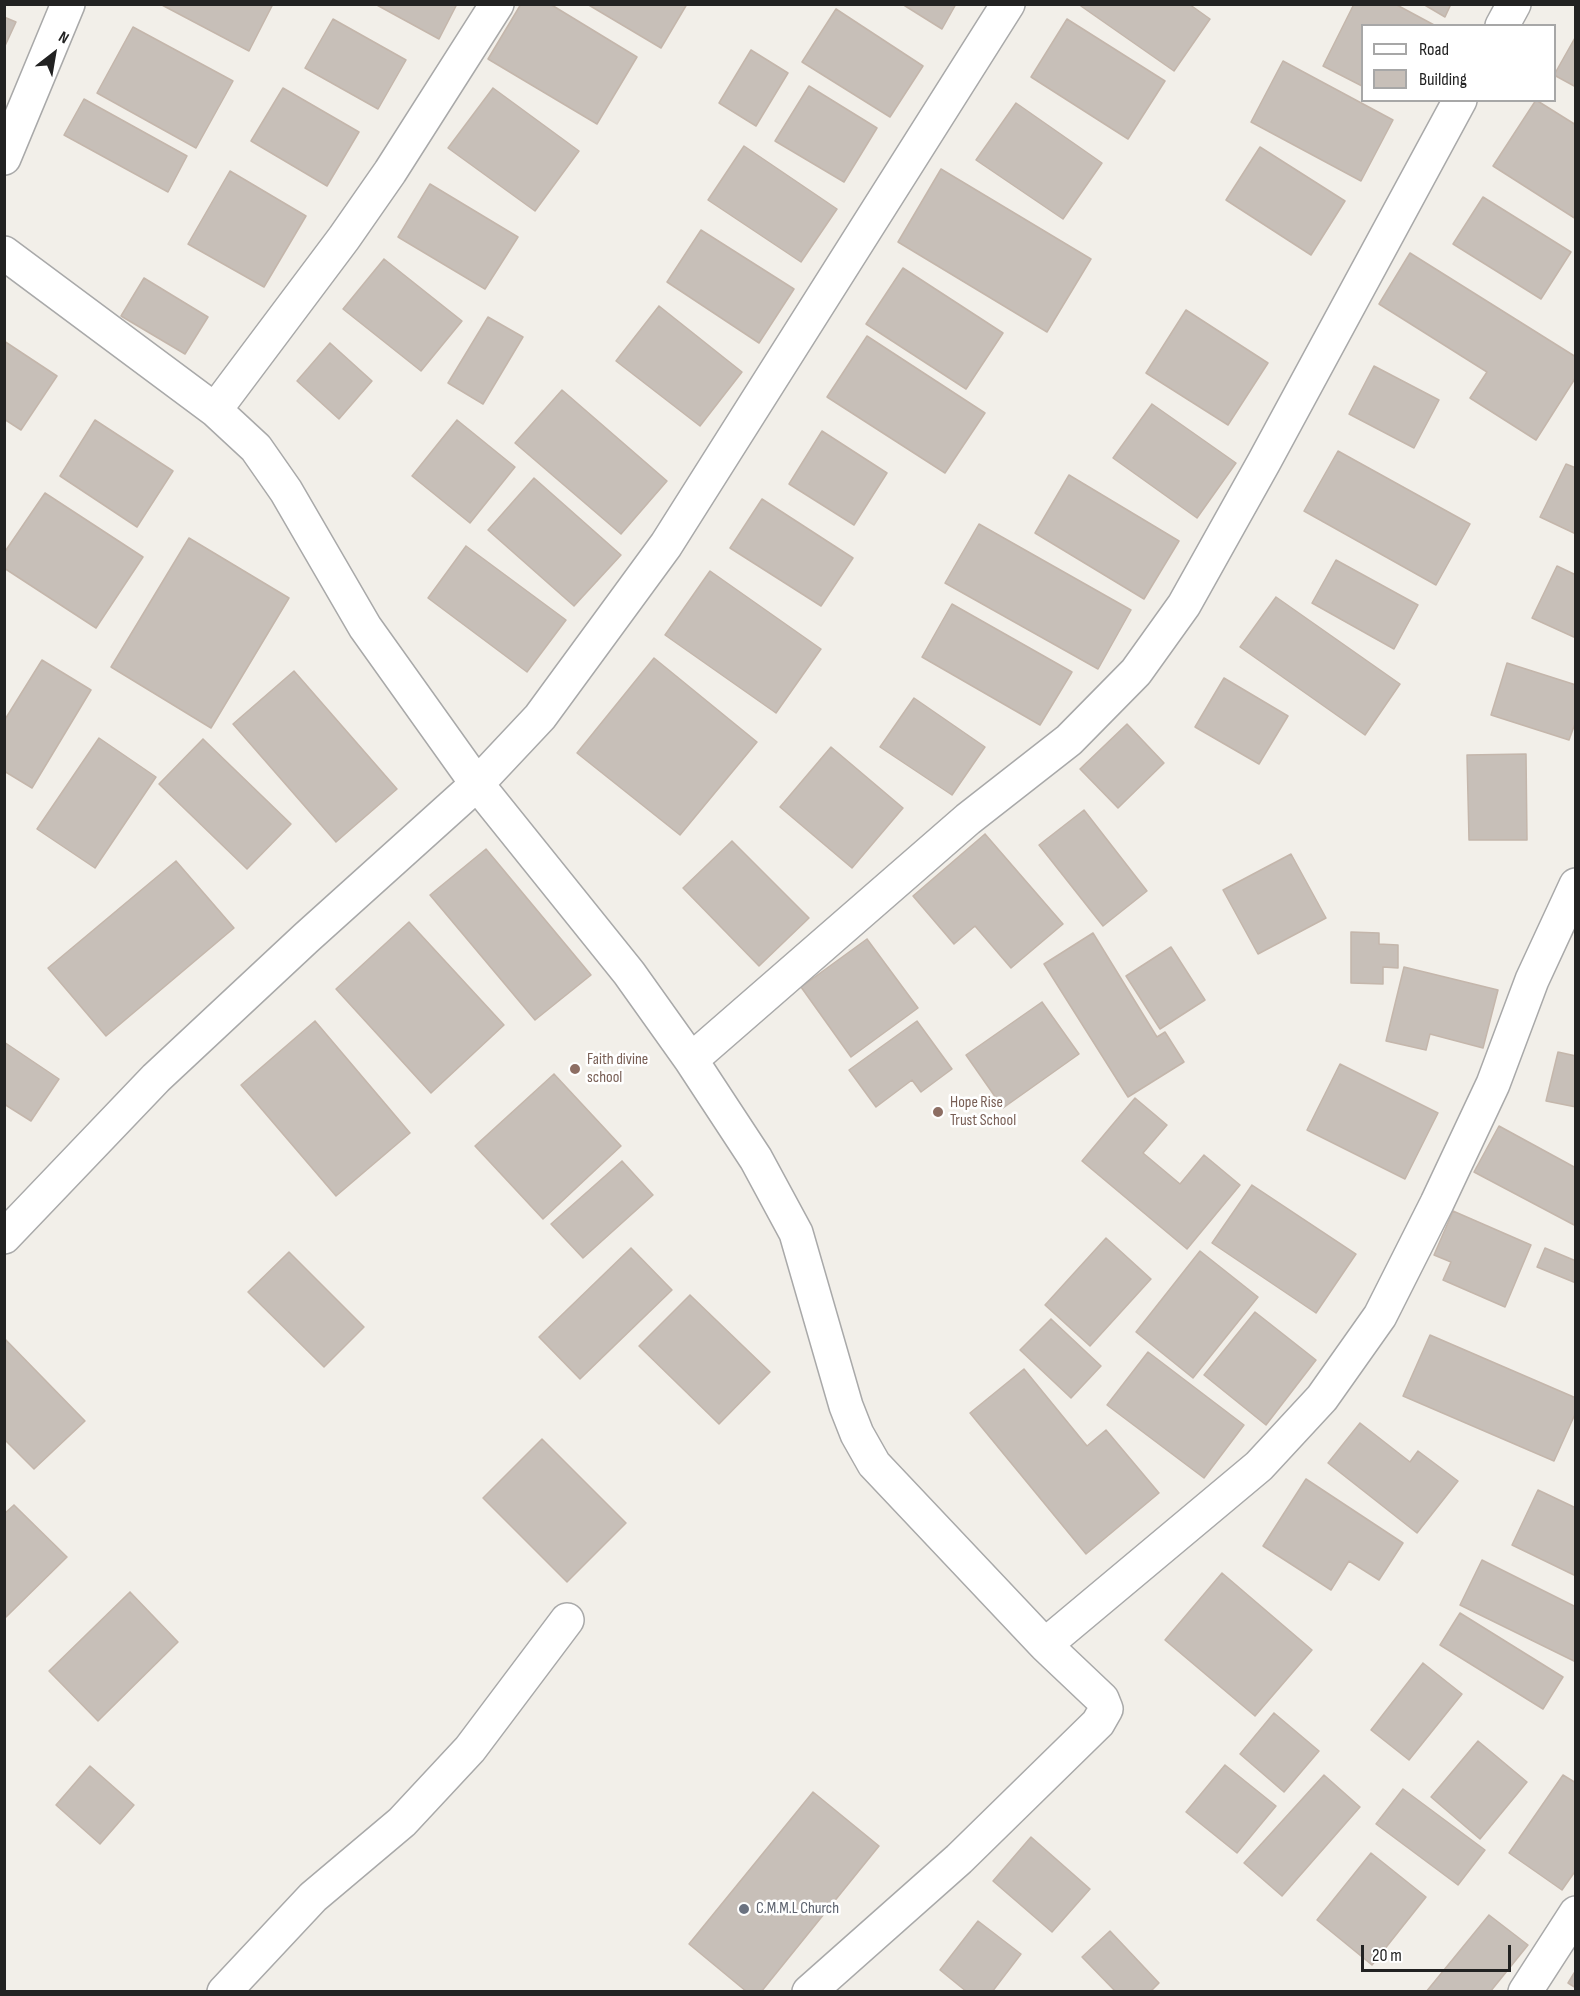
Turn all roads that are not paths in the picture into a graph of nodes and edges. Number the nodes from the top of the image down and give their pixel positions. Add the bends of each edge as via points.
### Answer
1 (68, 4) edge
2 (497, 4) edge
3 (1008, 4) edge
4 (1514, 4) edge
5 (1503, 24) edge
6 (1459, 102) edge
7 (4, 158) edge
8 (4, 253) edge
9 (215, 410) junction
10 (477, 784) junction
11 (1575, 885) edge
12 (691, 1060) junction
13 (4, 1237) edge
14 (567, 1620) dead end
15 (1045, 1645) junction
16 (1575, 1913) edge
17 (224, 1992) edge
18 (809, 1992) edge
19 (1525, 1992) edge

1 - 7 street
2 - 9 street via 390,172
3 - 10 street via 666,545 540,717
4 - 5 street
6 - 12 street via 1184,605 1136,672 1069,740 968,819
8 - 9 street
9 - 10 street via 256,448 286,491 365,627
10 - 12 street via 629,973
10 - 13 street via 156,1078
11 - 15 street via 1532,980 1493,1084 1380,1316 1322,1398 1259,1466
12 - 15 street via 756,1159 796,1233 846,1406 874,1464
14 - 17 street via 470,1749 402,1822 313,1897
15 - 18 street via 1102,1700 1106,1709 1098,1723 959,1859
16 - 19 street

